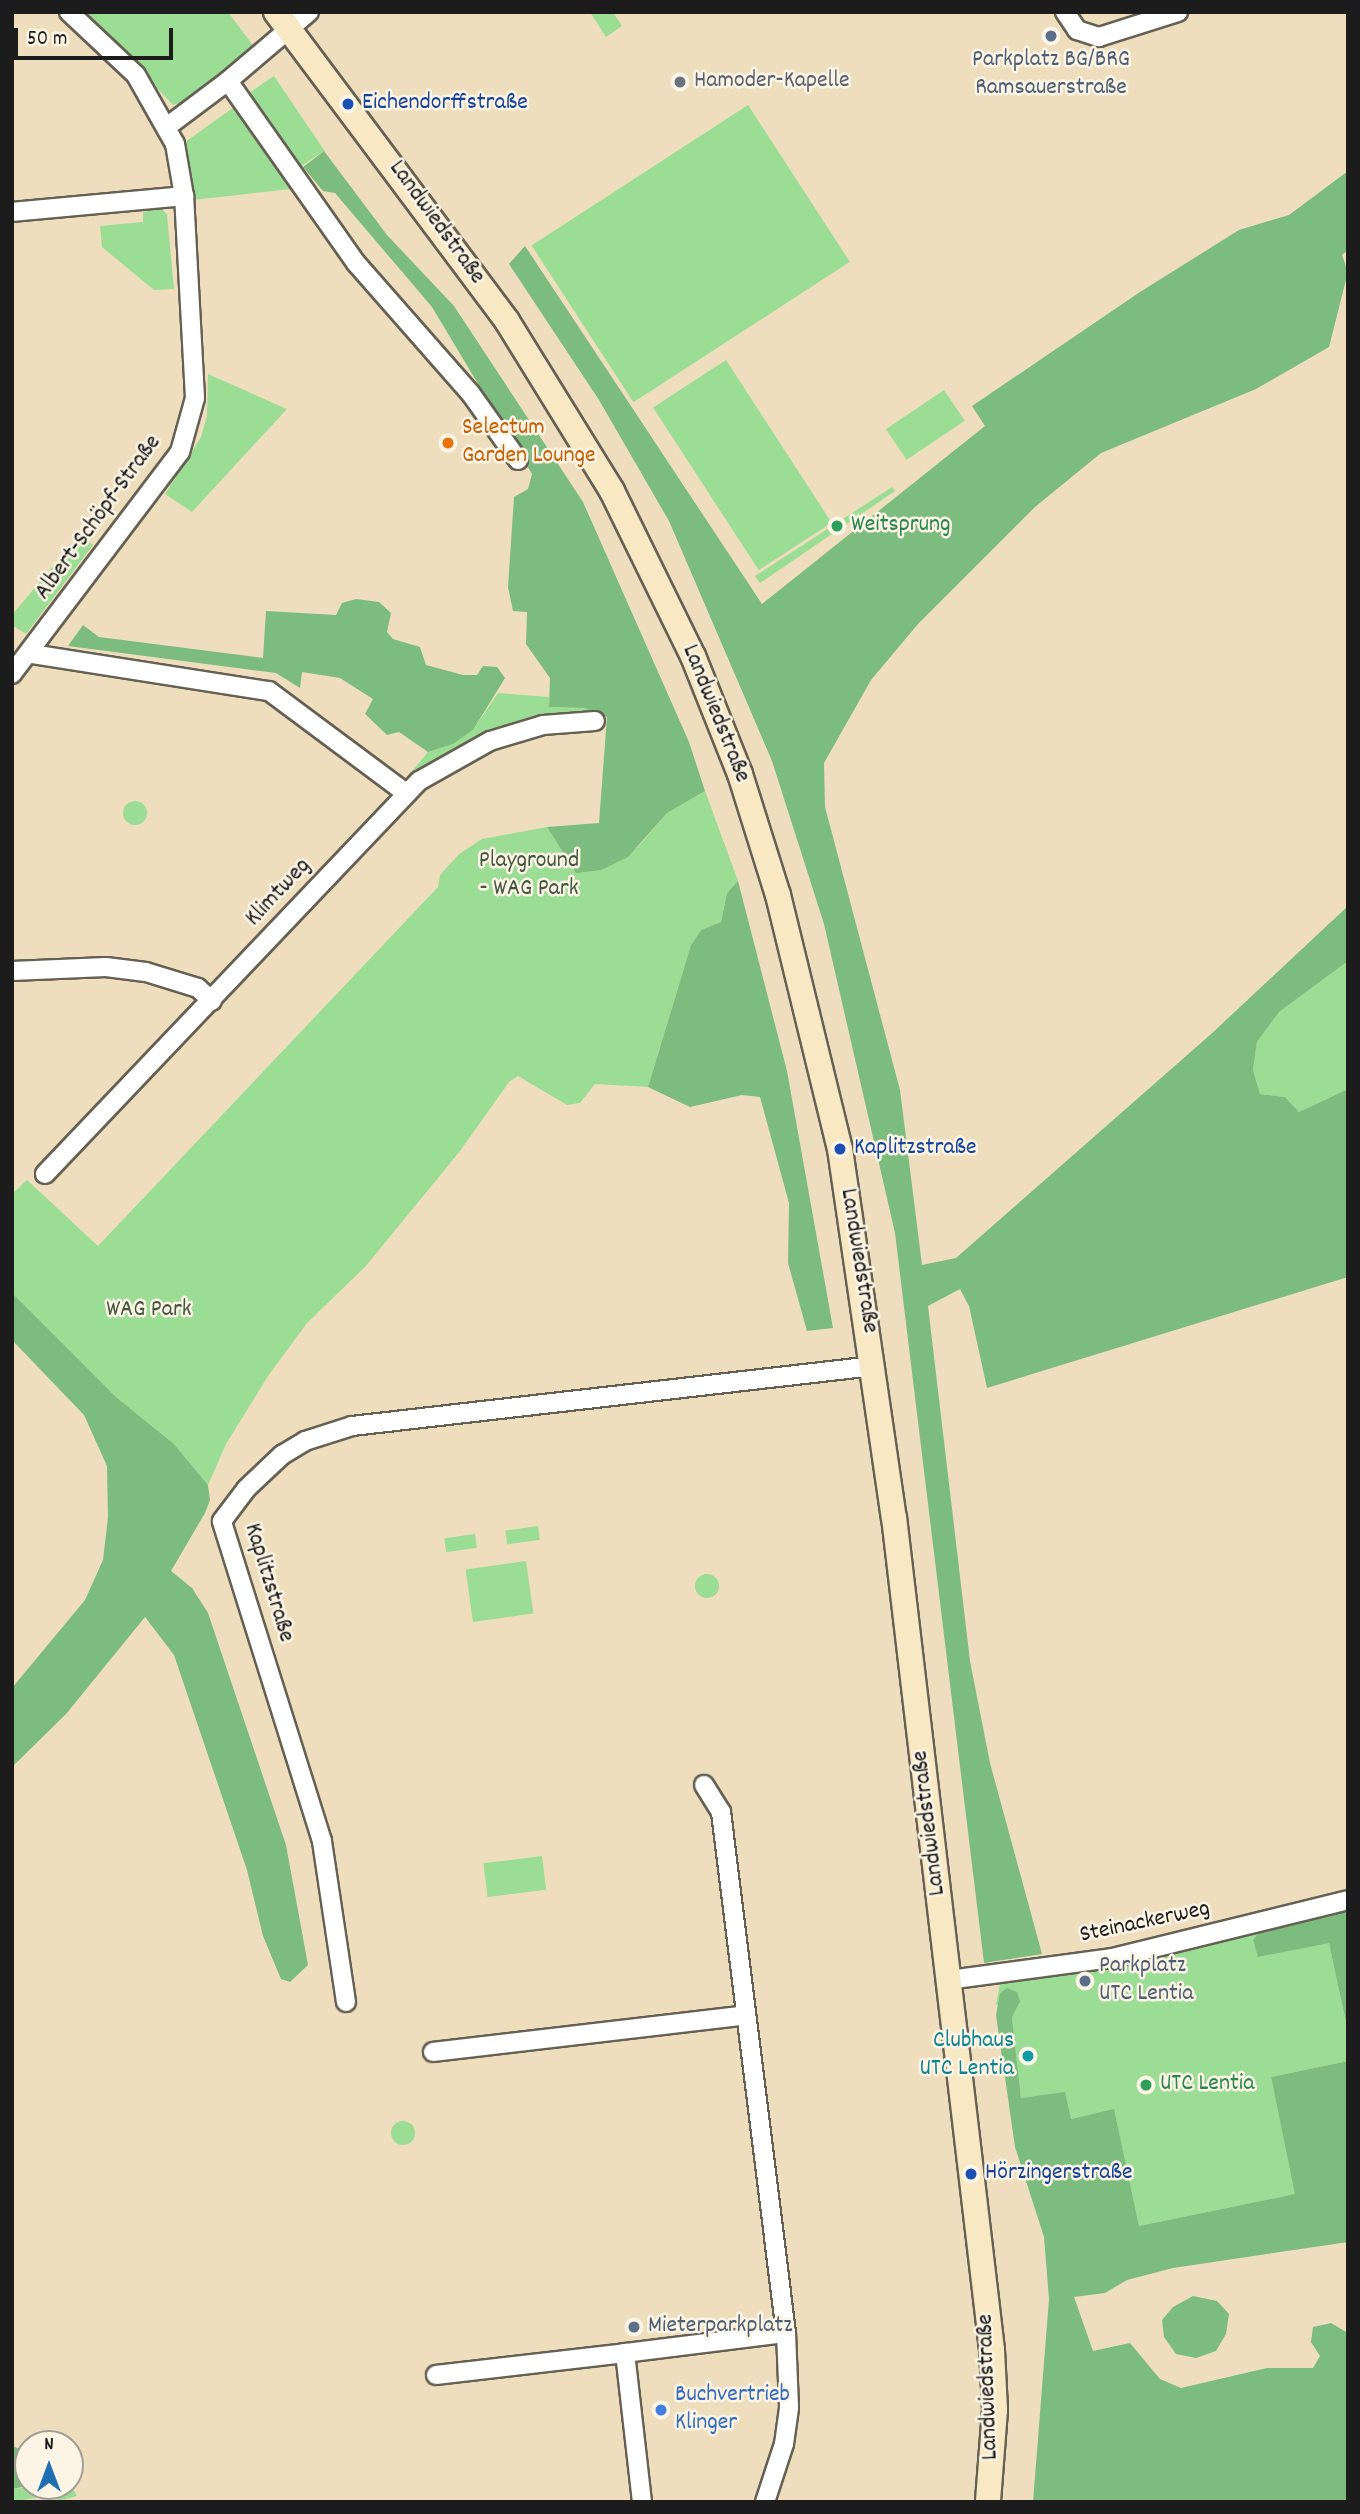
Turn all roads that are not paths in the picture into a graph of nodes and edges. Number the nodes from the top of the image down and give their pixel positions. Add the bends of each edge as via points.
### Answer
1 (69, 12) edge
2 (309, 12) edge
3 (1065, 12) edge
4 (1178, 12) edge
5 (283, 21) edge
6 (228, 81) junction
7 (168, 126) junction
8 (184, 196) junction
9 (12, 212) edge
10 (518, 460) dead end
11 (32, 654) junction
12 (12, 674) edge
13 (594, 721) dead end
14 (406, 793) junction
15 (12, 971) edge
16 (212, 1001) junction
17 (45, 1174) dead end
18 (873, 1366) junction
19 (704, 1785) dead end
20 (1348, 1900) edge
21 (949, 1980) junction
22 (346, 2002) dead end
23 (746, 2015) junction
24 (433, 2052) dead end
25 (786, 2333) junction
26 (625, 2353) junction
27 (436, 2375) dead end
28 (642, 2502) edge
29 (765, 2502) edge
30 (988, 2502) edge

1 - 7 street, Albert-Schöpf-Straße via 136,75
2 - 5 street
3 - 4 street via 1077,30 1088,36 1116,33
5 - 6 street
5 - 18 main road, Landwiedstraße via 425,206 533,361 637,536 693,656 744,786 798,970 840,1149
6 - 7 street
6 - 10 street via 356,263 471,394
7 - 8 street, Albert-Schöpf-Straße
8 - 9 street
8 - 11 street, Albert-Schöpf-Straße via 196,382 186,437 180,452
11 - 12 street, Albert-Schöpf-Straße
11 - 14 street via 269,691
13 - 14 street, Klimtweg via 544,725 490,741 441,766
14 - 16 street, Klimtweg
15 - 16 street via 106,967 146,972 189,984
16 - 17 street, Klimtweg
18 - 21 main road, Landwiedstraße
18 - 22 street, Kaplitzstraße via 352,1426 305,1441 282,1455 246,1489 222,1521 323,1841
19 - 23 street via 720,1812
20 - 21 street, Steinackerweg via 1112,1958
21 - 30 main road, Landwiedstraße via 992,2350 995,2410
23 - 24 street
23 - 25 street
25 - 26 street
25 - 29 street via 789,2407 784,2444
26 - 27 street
26 - 28 street

